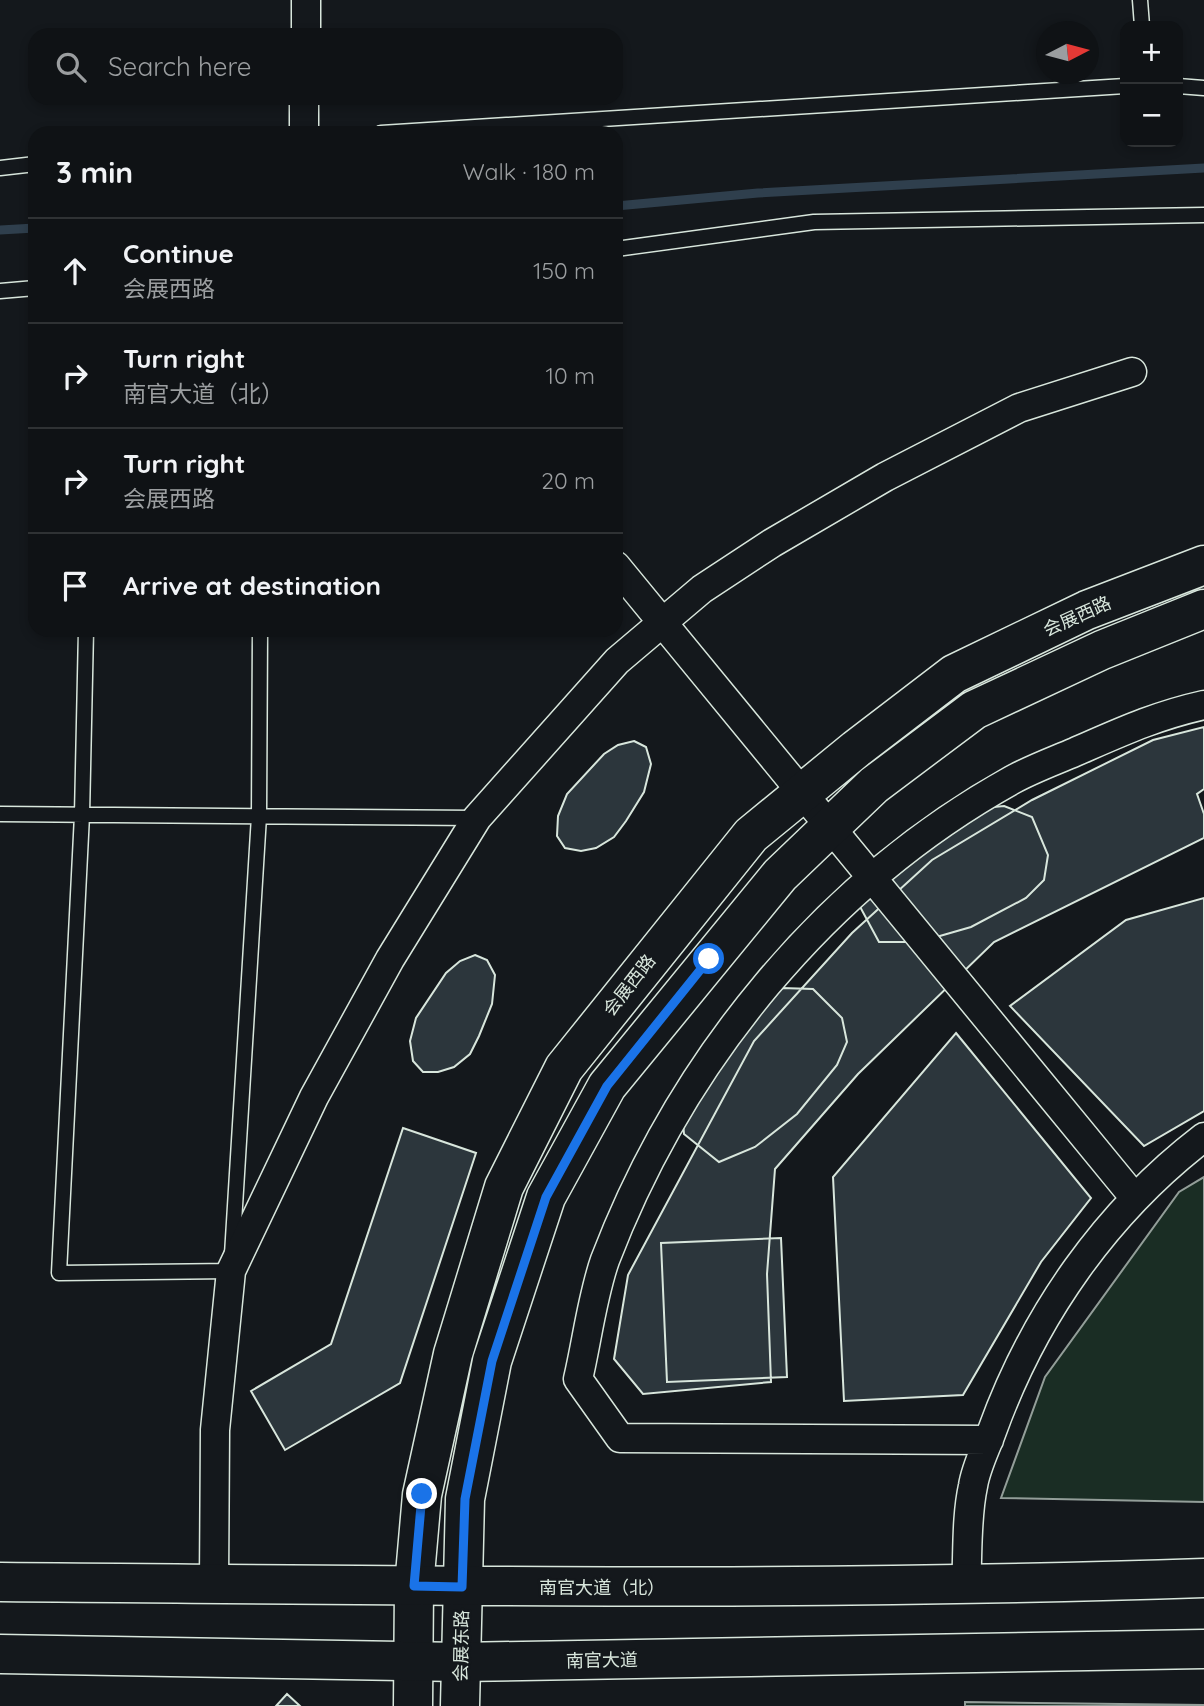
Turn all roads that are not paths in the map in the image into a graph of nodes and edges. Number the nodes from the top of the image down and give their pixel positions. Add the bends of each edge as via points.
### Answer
1 (306, 0) edge
2 (1140, 0) edge
3 (1142, 21) edge
4 (306, 28) edge
5 (1120, 86) edge
6 (1183, 86) edge
7 (1204, 88) edge
8 (304, 105) edge
9 (304, 126) edge
10 (492, 126) edge
11 (28, 165) edge
12 (0, 168) edge
13 (1204, 215) edge
14 (623, 248) edge
15 (28, 289) edge
16 (0, 291) edge
17 (1132, 372) dead end
18 (1204, 565) edge
19 (623, 575) edge
20 (1204, 609) edge
21 (662, 623) junction
22 (86, 637) edge
23 (260, 637) edge
24 (1204, 705) edge
25 (802, 793) junction
26 (0, 814) edge
27 (82, 815) junction
28 (259, 816) junction
29 (477, 818) junction
30 (830, 827) junction
31 (873, 879) junction
32 (1204, 1138) edge
33 (1134, 1197) junction
34 (231, 1271) junction
35 (989, 1440) junction
36 (1204, 1578) edge
37 (0, 1582) edge
38 (214, 1583) junction
39 (414, 1586) junction
40 (462, 1587) junction
41 (966, 1587) junction
42 (1204, 1648) edge
43 (0, 1654) edge
44 (412, 1662) junction
45 (460, 1662) junction
46 (413, 1706) edge
47 (460, 1706) edge

1 - 4 street
2 - 3 lane
5 - 10 lane
6 - 7 lane
8 - 9 street
11 - 12 lane
13 - 14 lane via 814,222
15 - 16 lane
17 - 21 street via 1019,408 885,477 772,543 702,589
18 - 25 main road, 会展西路 via 1087,610 954,674
19 - 21 street
20 - 30 main road via 974,710 874,785
21 - 25 street
21 - 29 street via 617,661
22 - 27 lane
23 - 28 lane
24 - 31 street via 1156,716 1013,780 917,841
25 - 30 street
25 - 39 main road, 会展西路 via 751,835 564,1068 504,1187 453,1354 422,1494
26 - 27 lane
27 - 28 lane
27 - 34 lane via 59,1273
28 - 29 lane
28 - 34 lane
29 - 34 street via 390,959 314,1097
30 - 31 street
30 - 40 main road via 780,876 607,1086 546,1197 492,1361 465,1499
31 - 33 street
31 - 35 street via 810,933 733,1026 663,1133 605,1262 578,1379 620,1438
32 - 33 street
33 - 35 street via 1086,1254 1035,1334
34 - 38 street via 215,1430
35 - 41 street via 973,1485
36 - 41 main road, 南官大道（北）
37 - 38 main road, 南官大道（北）
38 - 39 main road, 南官大道（北）
39 - 40 main road, 南官大道（北）
39 - 44 main road, 会展西路
40 - 41 main road, 南官大道（北）
40 - 45 main road, 会展东路
42 - 45 main road, 南官大道
43 - 44 main road, 南官大道
44 - 45 main road, 南官大道
44 - 46 main road
45 - 47 main road, 会展东路

